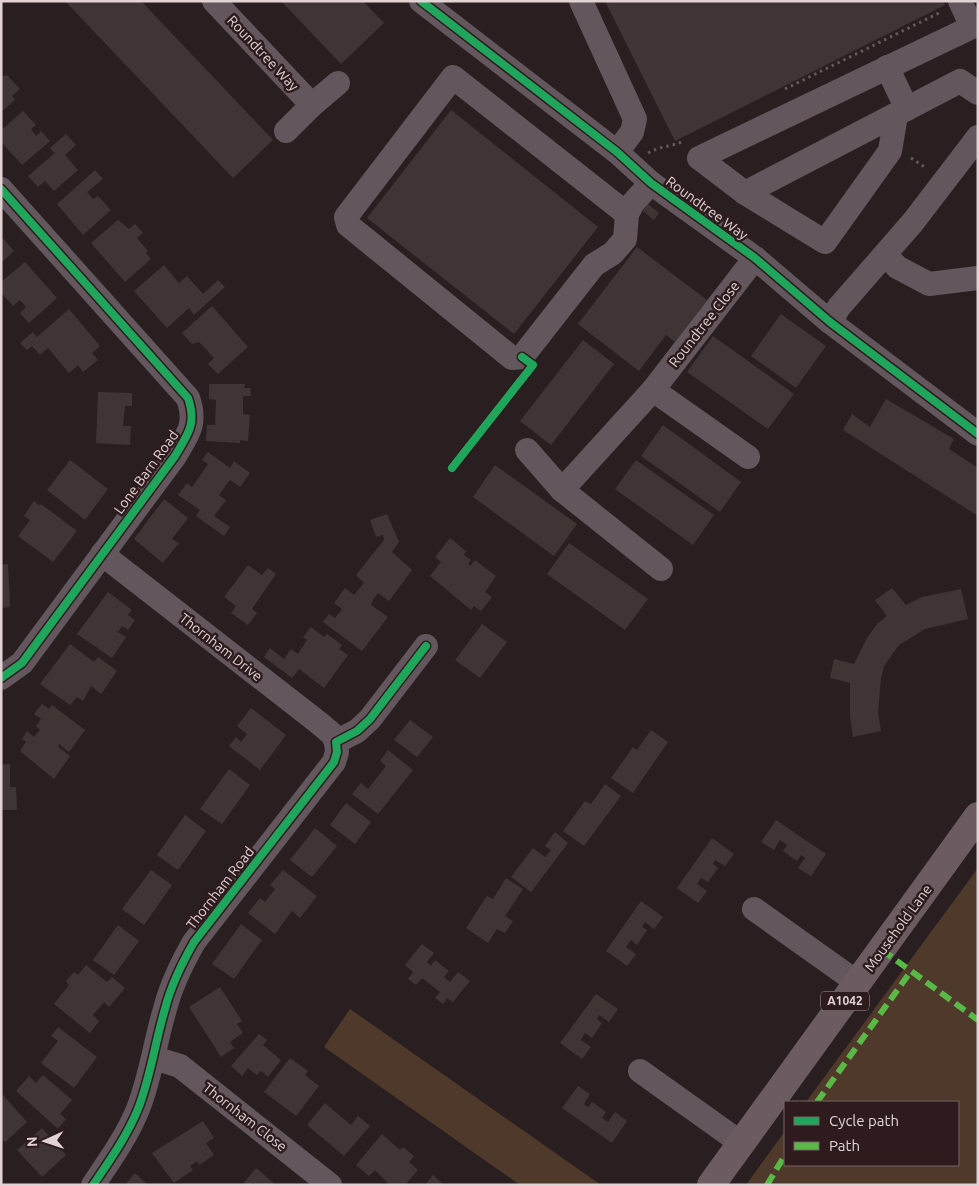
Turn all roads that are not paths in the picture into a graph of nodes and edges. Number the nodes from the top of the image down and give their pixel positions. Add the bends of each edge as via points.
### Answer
1 (214, 1) edge
2 (421, 1) edge
3 (581, 1) edge
4 (951, 6) edge
5 (975, 28) edge
6 (887, 67) junction
7 (972, 82) edge
8 (338, 83) dead end
9 (312, 105) junction
10 (902, 112) junction
11 (286, 131) dead end
12 (978, 137) edge
13 (617, 152) junction
14 (643, 175) junction
15 (1, 189) edge
16 (744, 193) junction
17 (627, 214) junction
18 (886, 255) junction
19 (755, 258) junction
20 (978, 278) edge
21 (830, 322) junction
22 (653, 390) junction
23 (978, 434) edge
24 (527, 450) dead end
25 (748, 457) dead end
26 (562, 490) junction
27 (102, 554) junction
28 (661, 569) dead end
29 (426, 646) dead end
30 (1, 678) edge
31 (336, 742) junction
32 (978, 816) edge
33 (754, 909) dead end
34 (858, 983) junction
35 (154, 1058) junction
36 (640, 1071) dead end
37 (742, 1143) junction
38 (94, 1185) edge
39 (330, 1185) edge
40 (711, 1185) edge

1 - 9 street, Roundtree Way
2 - 13 street, Roundtree Way
3 - 13 street via 635,119 632,132
4 - 5 street
5 - 6 street
6 - 10 street
6 - 16 street via 699,158
7 - 10 street
8 - 9 street
9 - 11 street
10 - 16 street
10 - 16 street via 890,151 825,242
12 - 18 street
13 - 14 street, Roundtree Way
14 - 17 street
14 - 19 street, Roundtree Way
15 - 27 street, Lone Barn Road via 188,398 193,413 190,431 175,456
17 - 17 street via 625,239 613,253 594,265 522,357 512,358 348,225 346,217 453,76
18 - 20 street via 897,267 929,284
18 - 21 street via 839,307
19 - 21 street, Roundtree Way
19 - 22 street, Roundtree Close
21 - 23 street, Roundtree Way
22 - 25 street
22 - 26 street, Roundtree Close
24 - 26 street
26 - 28 street
27 - 30 street, Lone Barn Road via 22,663
27 - 31 street, Thornham Drive via 319,723
29 - 31 street via 370,719
31 - 35 street, Thornham Road via 334,762 194,942 165,1008
32 - 34 highway, Mousehold Lane / A1042
33 - 34 street
34 - 37 highway, Mousehold Lane / A1042
35 - 38 street, Thornham Road via 138,1109 120,1146
35 - 39 street, Thornham Close via 180,1066
36 - 37 street
37 - 40 highway, Mousehold Lane / A1042

